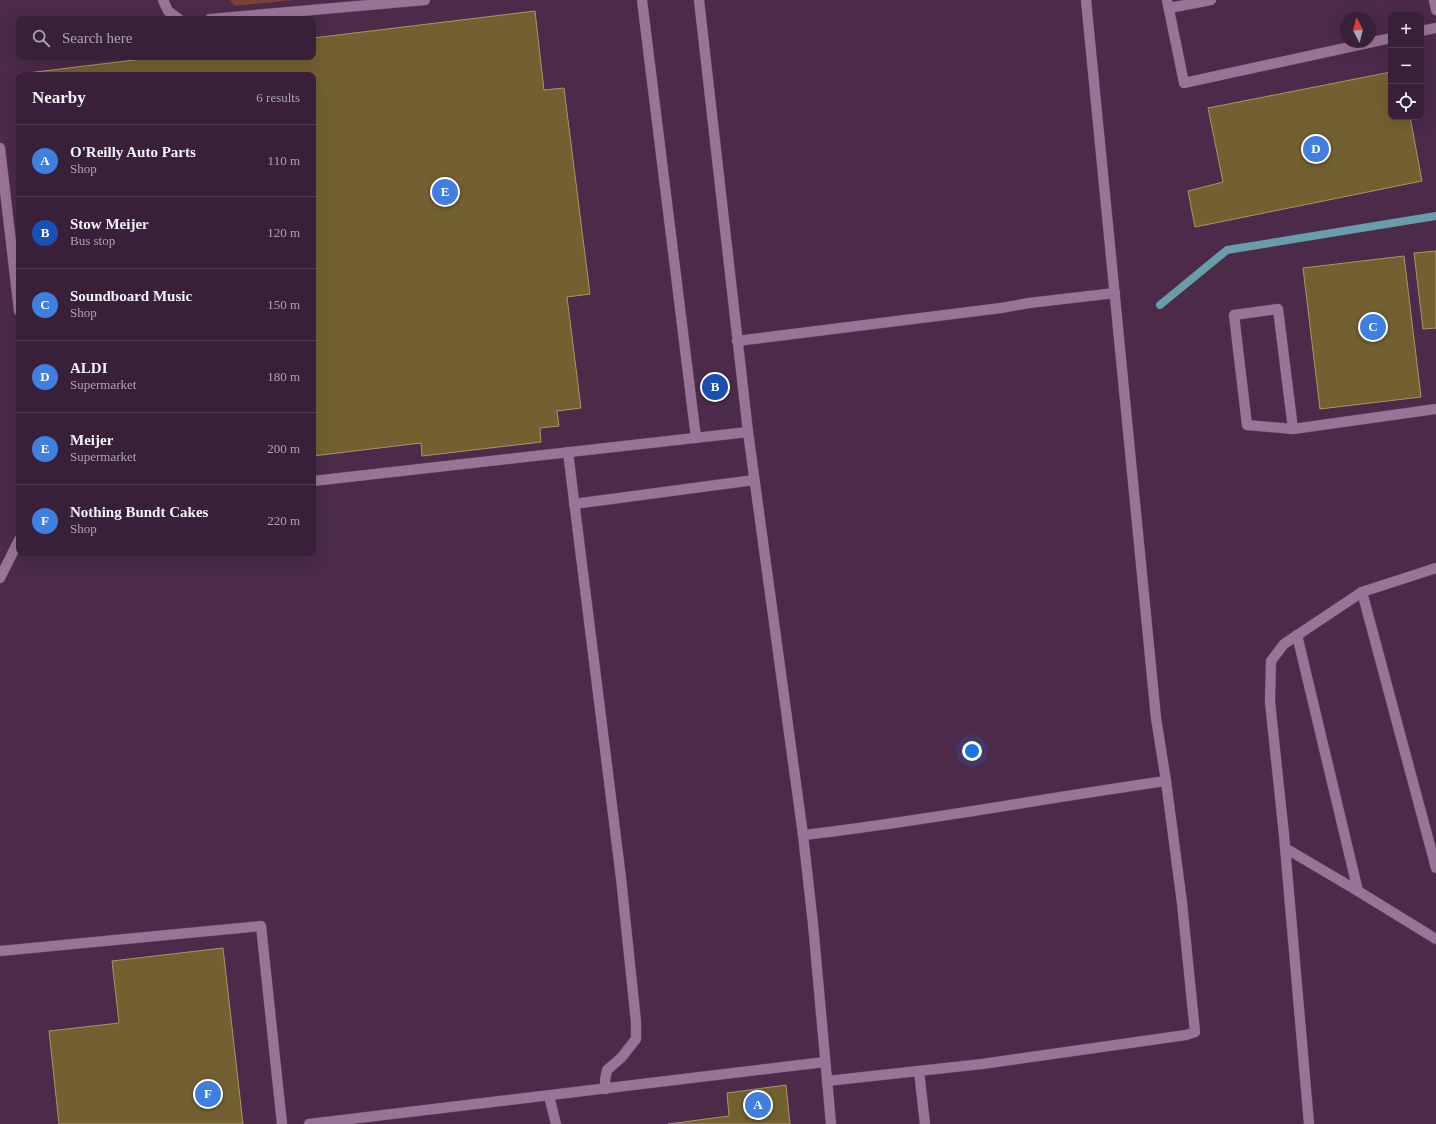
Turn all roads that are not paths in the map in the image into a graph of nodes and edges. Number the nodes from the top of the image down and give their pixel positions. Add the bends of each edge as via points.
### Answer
1 (162, 0) edge
2 (425, 0) edge
3 (642, 0) edge
4 (699, 0) edge
5 (1086, 0) edge
6 (1211, 0) edge
7 (1434, 0) edge
8 (1168, 4) edge
9 (1436, 10) edge
10 (175, 16) edge
11 (244, 16) edge
12 (1436, 28) edge
13 (1424, 30) edge
14 (1388, 39) edge
15 (0, 148) edge
16 (16, 285) edge
17 (1115, 293) junction
18 (737, 340) junction
19 (1436, 409) edge
20 (1293, 429) junction
21 (748, 432) junction
22 (696, 438) junction
23 (568, 452) junction
24 (754, 480) junction
25 (316, 481) edge
26 (574, 504) junction
27 (16, 546) edge
28 (1436, 568) edge
29 (0, 578) edge
30 (1362, 592) junction
31 (1297, 635) junction
32 (1166, 781) junction
33 (803, 835) junction
34 (1285, 848) junction
35 (1436, 868) edge
36 (1358, 891) junction
37 (1436, 939) edge
38 (0, 951) edge
39 (825, 1062) junction
40 (920, 1071) junction
41 (827, 1081) junction
42 (606, 1089) junction
43 (549, 1096) junction
44 (346, 1122) edge
45 (282, 1124) edge
46 (309, 1124) edge
47 (556, 1124) edge
48 (831, 1124) edge
49 (925, 1124) edge
50 (1309, 1124) edge

1 - 10 lane via 168,11
2 - 11 lane
3 - 22 lane
4 - 18 lane
5 - 17 lane
6 - 8 lane
7 - 9 lane
8 - 14 lane via 1184,83
12 - 13 lane
15 - 16 lane
17 - 18 lane
17 - 32 lane via 1156,718
18 - 21 lane
19 - 20 lane
20 - 20 lane via 1278,309 1234,315 1247,425
21 - 22 lane
21 - 24 lane
22 - 23 lane
23 - 25 lane
23 - 26 lane
24 - 26 lane
24 - 33 lane
26 - 42 lane via 621,878 636,1022 636,1039 621,1058 607,1070
27 - 29 lane
28 - 30 lane
30 - 31 lane
30 - 35 lane
31 - 34 lane via 1284,644 1271,661 1270,702
31 - 36 lane
32 - 33 lane via 874,827
32 - 40 lane via 1195,1032
33 - 39 lane
34 - 36 lane
34 - 50 lane
36 - 37 lane
38 - 45 lane via 261,926
39 - 41 lane
39 - 42 lane
40 - 41 lane
40 - 49 lane
41 - 48 lane
42 - 43 lane
43 - 44 lane
43 - 47 lane
44 - 46 lane

